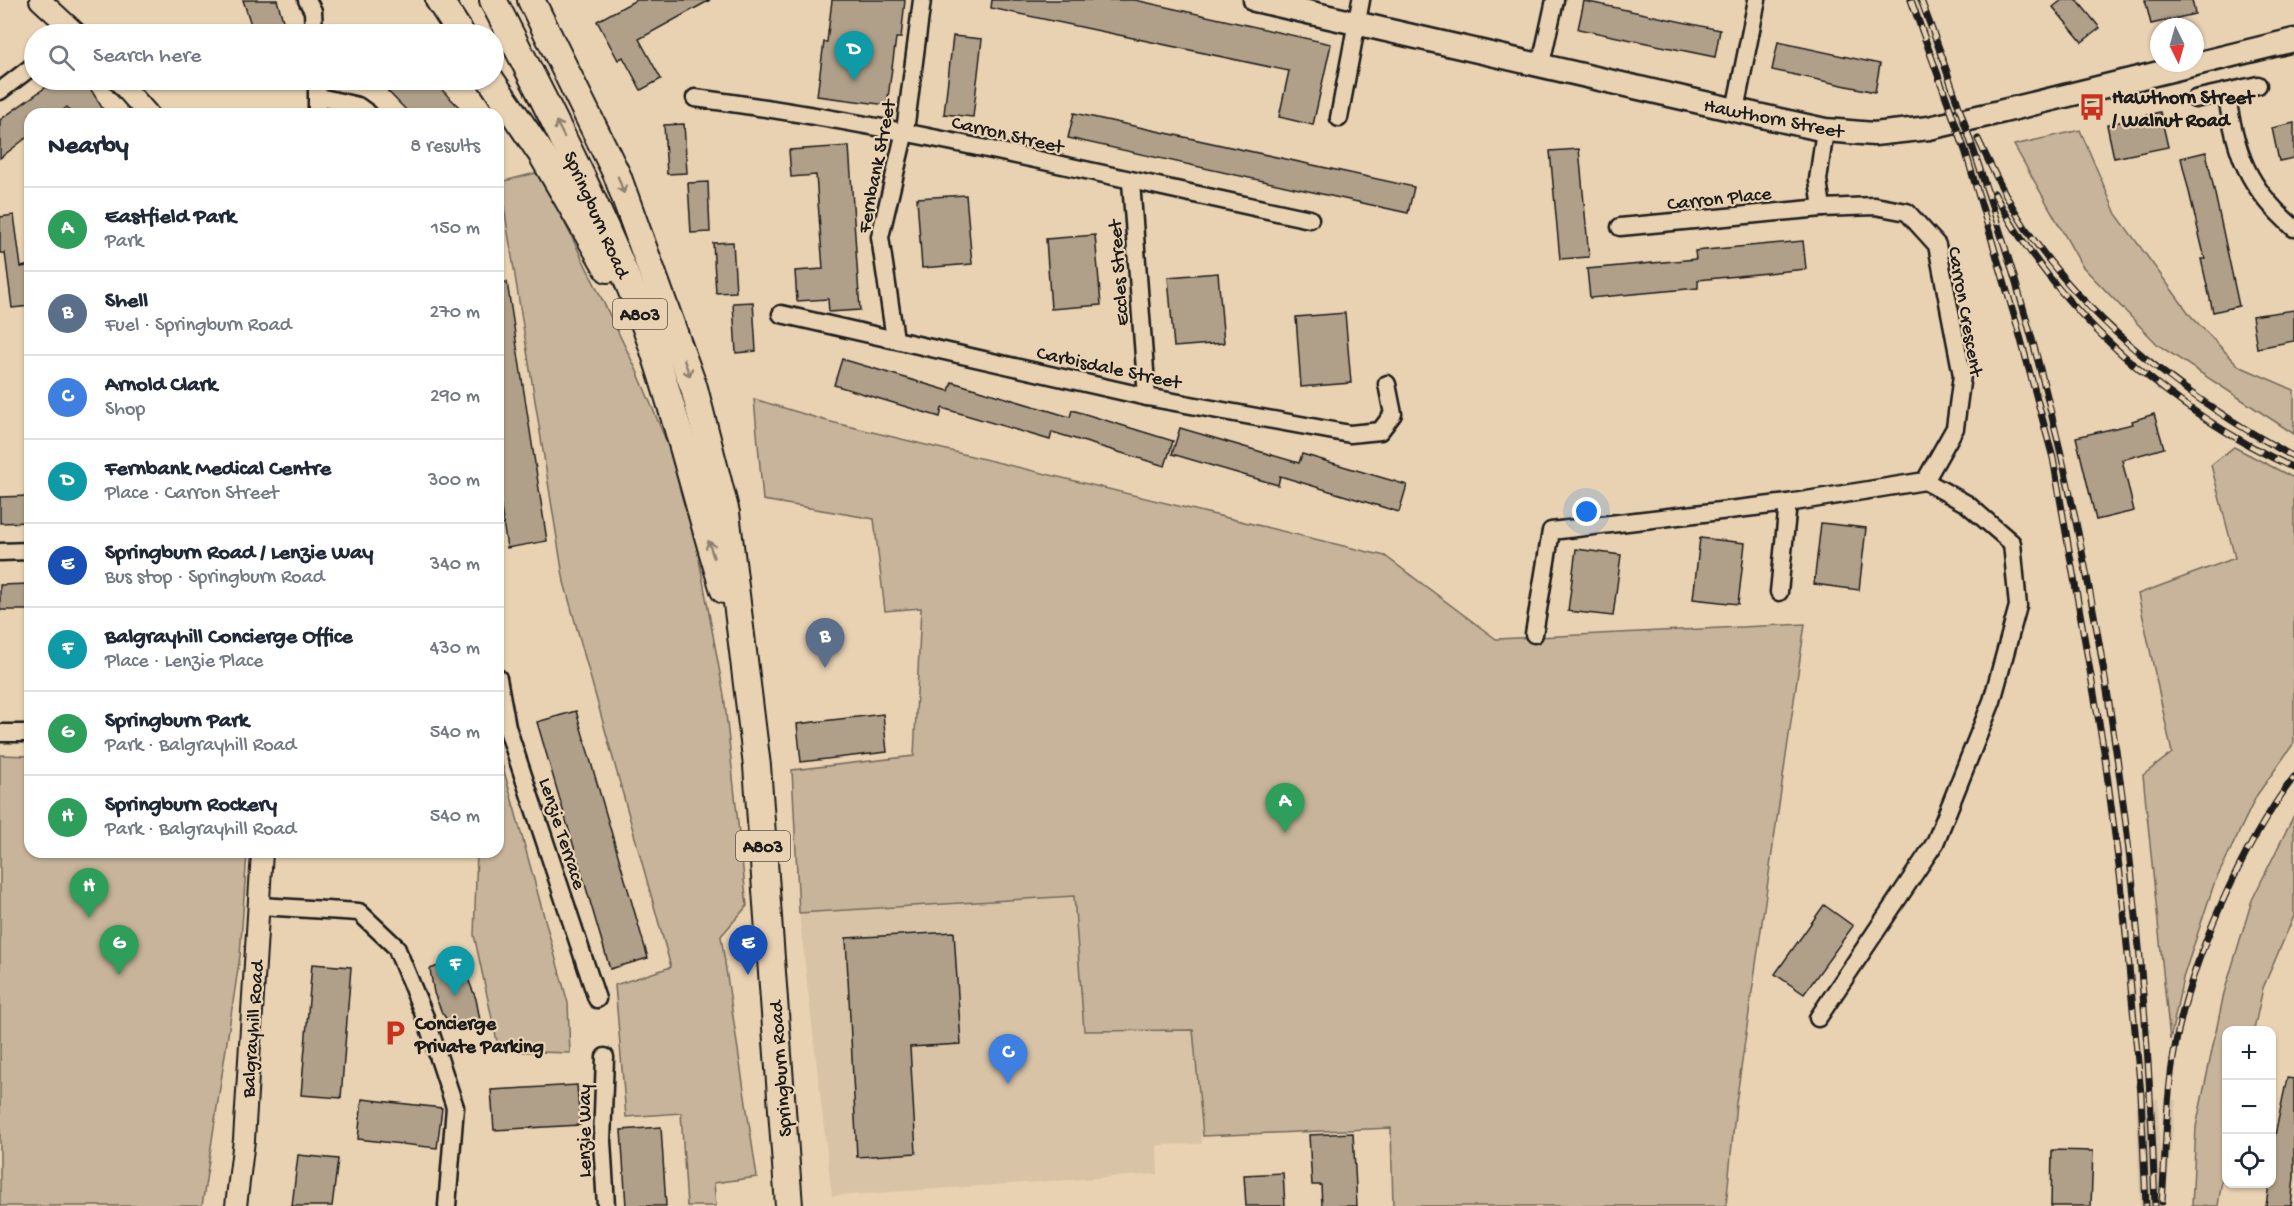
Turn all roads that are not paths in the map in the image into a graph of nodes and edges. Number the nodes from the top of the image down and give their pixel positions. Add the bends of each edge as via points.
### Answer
1 (40, 0) edge
2 (308, 0) edge
3 (439, 0) edge
4 (493, 0) edge
5 (531, 0) edge
6 (548, 0) edge
7 (922, 0) edge
8 (1255, 0) edge
9 (1555, 0) edge
10 (1757, 0) edge
11 (1359, 11) edge
12 (65, 24) edge
13 (314, 24) edge
14 (455, 24) edge
15 (549, 36) junction
16 (2294, 40) edge
17 (1541, 64) junction
18 (24, 73) edge
19 (2258, 85) dead end
20 (127, 90) edge
21 (318, 90) edge
22 (498, 90) edge
23 (0, 91) edge
24 (2226, 93) junction
25 (319, 97) junction
26 (696, 98) dead end
27 (2195, 99) dead end
28 (143, 108) edge
29 (318, 108) edge
30 (361, 108) edge
31 (1735, 110) junction
32 (1339, 118) dead end
33 (1825, 130) junction
34 (905, 131) junction
35 (1131, 182) junction
36 (1822, 208) junction
37 (1310, 219) dead end
38 (1620, 227) dead end
39 (2294, 228) edge
40 (781, 314) dead end
41 (895, 339) junction
42 (650, 342) junction
43 (1387, 384) dead end
44 (1147, 397) junction
45 (1925, 481) junction
46 (1788, 503) junction
47 (24, 551) edge
48 (0, 552) edge
49 (1779, 592) dead end
50 (1534, 634) dead end
51 (741, 645) junction
52 (504, 711) edge
53 (0, 733) edge
54 (24, 733) edge
55 (262, 858) edge
56 (260, 906) junction
57 (597, 999) dead end
58 (1818, 1018) dead end
59 (605, 1057) dead end
60 (236, 1206) edge
61 (447, 1206) edge
62 (606, 1206) edge
63 (789, 1206) edge

1 - 12 street
2 - 13 street
3 - 14 main road
42 -> 4 main road, Springburn Road / A803 via 593,200
5 - 15 main road, Springburn Road / A803
6 - 15 main road, A803
7 - 34 street, Fernbank Street
8 - 11 main road, Hawthorn Street
9 - 17 street
10 - 31 street
11 - 17 main road, Hawthorn Street
11 - 32 street
15 -> 51 main road, Springburn Road / A803 via 617,175 694,388 726,513
16 - 33 main road, Hawthorn Street via 1929,128 1874,134
17 - 31 main road, Hawthorn Street
18 - 23 street
19 - 24 street
20 - 28 street
21 - 25 street
22 - 42 main road via 542,153
24 - 27 street
24 - 39 street via 2236,146 2250,177 2268,205
25 - 29 street
25 - 30 street
26 - 34 street, Carron Street
31 - 33 main road, Hawthorn Street
33 - 36 street via 1818,180
34 - 35 street, Carron Street
34 - 41 street, Fernbank Street via 880,237
35 - 37 street, Carron Street
35 - 44 street, Eccles Street
36 - 38 street, Carron Place
36 - 45 street, Carron Crescent via 1875,206 1908,212 1937,245 1962,375 1955,428
40 - 41 street, Carbisdale Street
41 - 44 street, Carbisdale Street
51 -> 42 main road, Springburn Road / A803 via 685,448
43 - 44 street, Carbisdale Street via 1393,414 1380,431 1350,434
45 - 46 street
45 - 58 street via 1967,504 2012,543 2018,606 1992,701 1935,843
46 - 49 street
46 - 50 street via 1551,531
47 - 48 street
51 - 63 main road, Springburn Road / A803 via 757,766
52 - 57 street, Lenzie Terrace
53 - 54 street
55 - 56 street, Balgrayhill Road
56 - 60 street, Balgrayhill Road
56 - 61 street via 359,912 396,947 427,1022 455,1107
59 - 62 street, Lenzie Way via 602,1142

